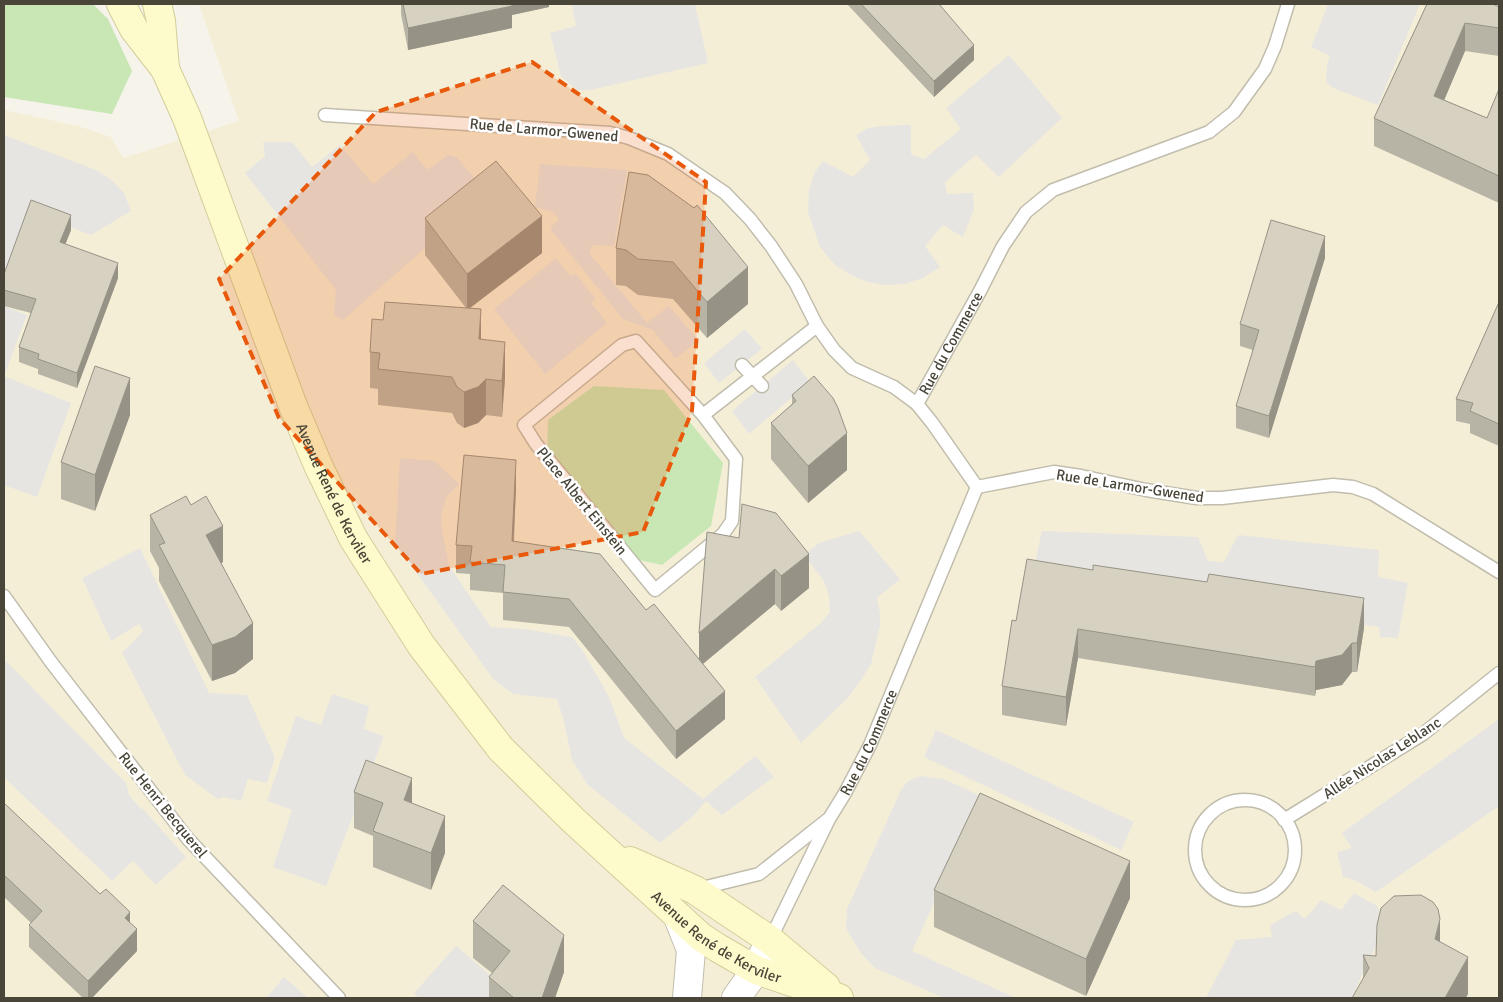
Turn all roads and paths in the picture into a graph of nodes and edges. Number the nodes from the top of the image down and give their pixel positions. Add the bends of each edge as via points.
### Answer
1 (121, 4) edge
2 (157, 4) edge
3 (1288, 4) edge
4 (165, 69) junction
5 (325, 115) dead end
6 (817, 326) junction
7 (742, 365) dead end
8 (753, 376) junction
9 (762, 386) dead end
10 (917, 404) junction
11 (703, 415) junction
12 (977, 487) junction
13 (1499, 572) edge
14 (4, 596) edge
15 (1499, 673) edge
16 (829, 819) junction
17 (1284, 820) junction
18 (610, 852) junction
19 (695, 890) junction
20 (678, 917) junction
21 (770, 940) junction
22 (756, 970) junction
23 (339, 998) edge
24 (687, 998) edge
25 (736, 998) edge
26 (839, 998) edge

1 - 4 main road, Avenue René de Kerviler via 134,29
2 - 4 main road, Avenue René de Kerviler
3 - 10 lane, Rue du Commerce via 1265,69 1234,112 1209,132 1054,190 1026,212 1002,246
4 - 18 main road, Avenue René de Kerviler via 187,118 293,406 352,538 420,645 501,749
5 - 6 lane, Rue de Larmor-Gwened via 610,133 668,154 725,193 750,219 796,284
6 - 8 lane
6 - 10 lane, Rue de Larmor-Gwened via 852,368 894,387
7 - 8 lane
8 - 9 lane
8 - 11 lane
10 - 12 lane, Rue du Commerce
11 - 11 lane, Place Albert Einstein via 636,341 622,345 524,425 655,590 723,534 732,521 736,459
12 - 13 lane, Rue de Larmor-Gwened via 1054,472 1197,498 1317,486 1353,487 1373,494
12 - 16 lane, Rue du Commerce via 870,745
14 - 23 lane, Rue Henri Becquerel via 188,839
15 - 17 lane, Allée Nicolas Leblanc via 1423,734
16 - 19 lane, Rue du Commerce via 759,874
16 - 21 lane, Rue du Commerce
17 - 17 lane via 1271,808 1256,801 1237,800 1221,806 1207,817 1195,845 1196,861 1206,881 1223,895 1239,900 1256,899 1271,893 1284,882 1294,859 1292,834
18 - 19 main road, Avenue René de Kerviler
18 - 20 main road, Avenue René de Kerviler
19 - 21 main road, Avenue René de Kerviler
20 - 22 main road, Avenue René de Kerviler via 707,941
20 - 24 street via 691,950
21 - 22 street, Rue du Commerce
21 - 26 main road, Avenue René de Kerviler
22 - 25 street, Rue du Commerce
22 - 26 main road, Avenue René de Kerviler

